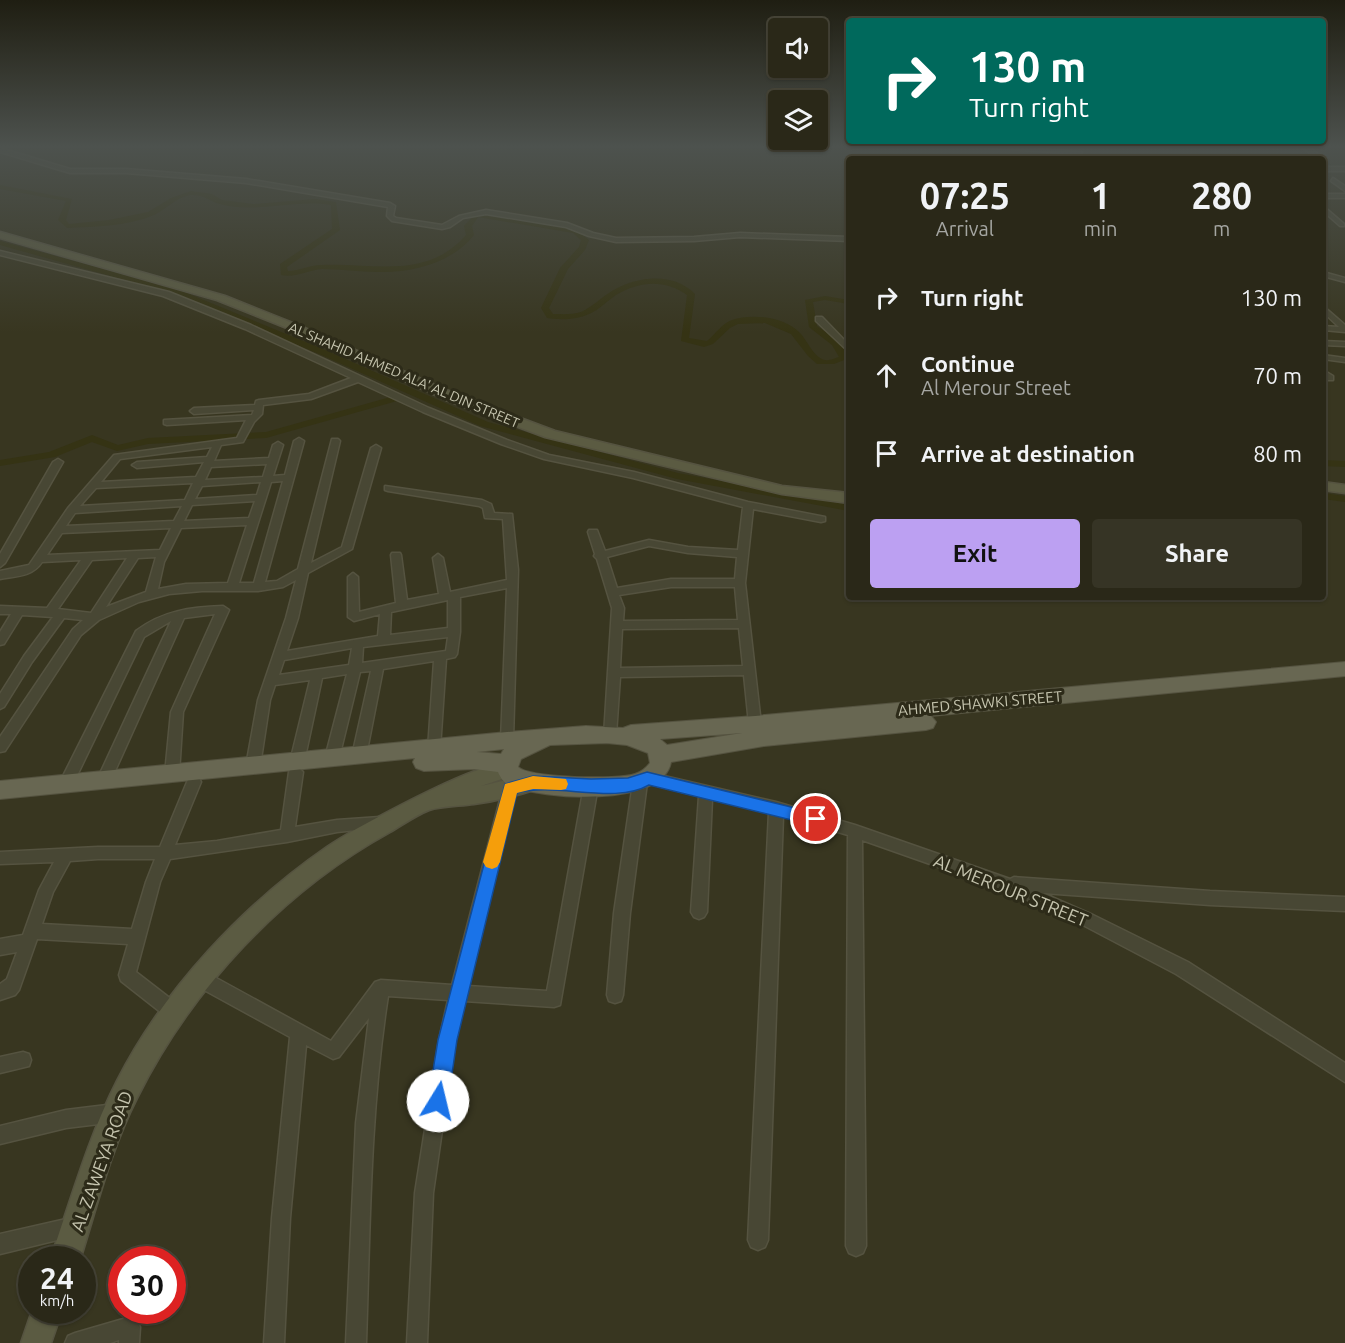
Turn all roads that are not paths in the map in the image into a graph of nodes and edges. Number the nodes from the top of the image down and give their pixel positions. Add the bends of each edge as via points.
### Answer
1 (392, 208) edge
2 (1326, 210) edge
3 (1342, 225) dead end
4 (0, 236) edge
5 (846, 239) edge
6 (0, 253) edge
7 (1326, 275) edge
8 (1345, 280) edge
9 (1326, 310) edge
10 (1326, 316) edge
11 (1334, 316) junction
12 (1345, 318) edge
13 (819, 320) dead end
14 (1326, 328) edge
15 (1345, 329) edge
16 (1326, 342) edge
17 (1345, 344) edge
18 (846, 347) edge
19 (1326, 357) edge
20 (1345, 360) edge
21 (360, 378) junction
22 (258, 407) junction
23 (194, 411) dead end
24 (255, 417) junction
25 (167, 422) dead end
26 (299, 441) dead end
27 (335, 441) dead end
28 (218, 443) junction
29 (278, 445) dead end
30 (376, 448) dead end
31 (273, 461) junction
32 (58, 462) dead end
33 (209, 462) junction
34 (136, 465) dead end
35 (289, 478) junction
36 (268, 479) junction
37 (200, 481) junction
38 (96, 485) junction
39 (1326, 486) edge
40 (388, 488) dead end
41 (1345, 489) edge
42 (262, 498) junction
43 (846, 498) edge
44 (189, 502) junction
45 (748, 505) junction
46 (72, 510) junction
47 (821, 519) dead end
48 (254, 521) junction
49 (178, 525) junction
50 (58, 531) junction
51 (593, 532) dead end
52 (163, 553) junction
53 (741, 554) junction
54 (134, 555) junction
55 (396, 555) dead end
56 (599, 556) junction
57 (89, 557) junction
58 (438, 558) dead end
59 (39, 559) junction
60 (0, 563) edge
61 (302, 573) junction
62 (0, 575) edge
63 (353, 577) dead end
64 (740, 582) junction
65 (513, 583) junction
66 (232, 587) junction
67 (258, 587) junction
68 (151, 592) junction
69 (615, 592) junction
70 (450, 595) junction
71 (402, 605) junction
72 (386, 609) junction
73 (0, 610) edge
74 (19, 611) junction
75 (56, 613) junction
76 (180, 614) junction
77 (94, 617) junction
78 (744, 624) junction
79 (616, 625) junction
80 (453, 632) junction
81 (384, 639) junction
82 (0, 641) edge
83 (358, 643) junction
84 (280, 656) junction
85 (440, 656) junction
86 (378, 665) junction
87 (355, 668) junction
88 (1345, 669) edge
89 (749, 670) junction
90 (613, 673) junction
91 (317, 674) junction
92 (1345, 680) edge
93 (270, 681) junction
94 (0, 704) edge
95 (755, 724) junction
96 (612, 735) junction
97 (545, 738) junction
98 (507, 740) junction
99 (0, 746) edge
100 (434, 749) junction
101 (661, 755) junction
102 (359, 756) junction
103 (332, 758) junction
104 (253, 766) junction
105 (296, 767) junction
106 (172, 774) junction
107 (508, 774) junction
108 (104, 780) junction
109 (643, 780) junction
110 (194, 782) junction
111 (591, 786) junction
112 (52, 789) junction
113 (0, 790) edge
114 (706, 792) junction
115 (0, 802) edge
116 (776, 808) junction
117 (387, 822) junction
118 (855, 831) junction
119 (287, 836) junction
120 (164, 853) junction
121 (65, 856) junction
122 (0, 858) edge
123 (1004, 883) junction
124 (1345, 904) edge
125 (699, 912) dead end
126 (30, 937) junction
127 (138, 937) junction
128 (0, 947) edge
129 (201, 979) junction
130 (381, 988) junction
131 (0, 992) edge
132 (458, 993) junction
133 (615, 995) dead end
134 (174, 1012) junction
135 (299, 1032) junction
136 (23, 1060) dead end
137 (0, 1065) edge
138 (1345, 1073) edge
139 (115, 1113) junction
140 (0, 1135) edge
141 (77, 1227) junction
142 (758, 1240) dead end
143 (0, 1244) edge
144 (856, 1245) dead end
145 (70, 1246) edge
146 (43, 1324) edge
147 (36, 1343) edge
148 (75, 1343) edge
149 (129, 1343) edge
150 (274, 1343) edge
151 (356, 1343) edge
152 (420, 1343) edge

1 - 5 street via 390,216 394,220 438,227 448,226 467,214 486,213 567,225 616,240 740,235
2 - 3 street
4 - 43 main road, AL SHAHID AHMED ALA' AL DIN STREET via 221,298 471,405 550,434 782,490
6 - 21 street via 166,294
7 - 8 street
9 - 11 street
10 - 11 street
11 - 12 street
11 - 15 street
13 - 18 street
14 - 15 street
16 - 17 street
19 - 20 street
21 - 22 street via 311,396 261,402
21 - 45 street via 426,410 547,457
22 - 23 street
22 - 24 street
24 - 25 street
24 - 28 street via 244,436
26 - 35 street
27 - 61 street
28 - 33 street
28 - 38 street via 120,456
29 - 31 street
30 - 61 street via 346,549
31 - 33 street
31 - 36 street
32 - 60 street
33 - 34 street
33 - 37 street
35 - 36 street
35 - 67 street
36 - 37 street
36 - 42 street
37 - 38 street
37 - 44 street
38 - 46 street
39 - 41 main road
40 - 65 street via 482,503 488,506 489,516 508,516
42 - 44 street
42 - 48 street
44 - 46 street
44 - 49 street
45 - 47 street
45 - 53 street
46 - 50 street
48 - 49 street
48 - 66 street
49 - 50 street
49 - 52 street
50 - 59 street
51 - 56 street
52 - 54 street
52 - 68 street
53 - 56 street via 649,543
53 - 64 street
54 - 57 street
54 - 77 street
55 - 71 street
56 - 69 street
57 - 59 street
57 - 75 street
58 - 70 street
59 - 62 street via 27,571
61 - 67 street via 279,584
61 - 84 street
63 - 72 street via 354,617
64 - 69 street via 671,583
64 - 78 street
65 - 70 street
65 - 98 street
66 - 67 street
66 - 68 street
68 - 77 street
69 - 79 street
70 - 71 street
70 - 80 street
71 - 72 street
72 - 81 street
73 - 74 street
74 - 75 street
74 - 82 street
75 - 77 street
75 - 94 street
76 - 106 street via 223,610 177,712
76 - 108 street
76 - 112 street via 160,620 140,634
77 - 99 street via 76,632
78 - 79 street
78 - 89 street
79 - 90 street
80 - 81 street
80 - 85 street via 452,654
81 - 83 street
83 - 84 street
83 - 87 street
84 - 93 street
85 - 86 street
85 - 100 street
86 - 87 street
86 - 102 street
87 - 91 street
87 - 103 street
88 - 95 main road, AHMED SHAWKI STREET
89 - 90 street
89 - 95 street
90 - 96 street
91 - 93 street
91 - 105 street
92 - 101 main road, AHMED SHAWKI STREET via 764,738
93 - 104 street
95 - 96 main road, AHMED SHAWKI STREET
96 - 97 main road
96 - 101 main road via 651,743
97 - 98 main road
97 - 107 main road via 516,750 508,759
98 - 100 main road
100 - 102 main road
101 - 109 main road via 658,770
102 - 103 main road
103 - 105 main road
104 - 105 main road
104 - 106 main road
105 - 107 main road via 464,760
105 - 110 main road
105 - 119 street
106 - 108 main road
107 - 111 main road via 533,782
107 - 117 main road, AL ZAWEYA ROAD via 474,796 429,801
107 - 132 street
108 - 112 main road
109 - 111 main road
109 - 114 street, AL MEROUR STREET
109 - 133 street via 622,913
110 - 112 main road
110 - 120 street
111 - 132 street via 554,999
112 - 113 main road
112 - 115 main road
114 - 116 street, AL MEROUR STREET
114 - 125 street
116 - 118 street, AL MEROUR STREET
116 - 142 street
117 - 119 street
117 - 129 main road, AL ZAWEYA ROAD via 338,851 262,912
118 - 123 street, AL MEROUR STREET
118 - 144 street
119 - 120 street
120 - 121 street
120 - 127 street
121 - 122 street
121 - 126 street via 46,890
123 - 124 street
123 - 138 street, AL MEROUR STREET via 1182,968
126 - 127 street
126 - 128 street
126 - 131 street via 13,984
127 - 134 street via 127,975
129 - 134 main road, AL ZAWEYA ROAD
129 - 135 street
130 - 132 street
130 - 135 street via 333,1051
130 - 151 street via 365,1099
132 - 152 street via 424,1193
134 - 139 main road, AL ZAWEYA ROAD via 150,1047
135 - 150 street via 281,1218
136 - 137 street
139 - 140 street via 66,1119
139 - 141 main road, AL ZAWEYA ROAD
141 - 143 street
141 - 145 main road, AL ZAWEYA ROAD
146 - 147 main road
148 - 149 street via 130,1327

